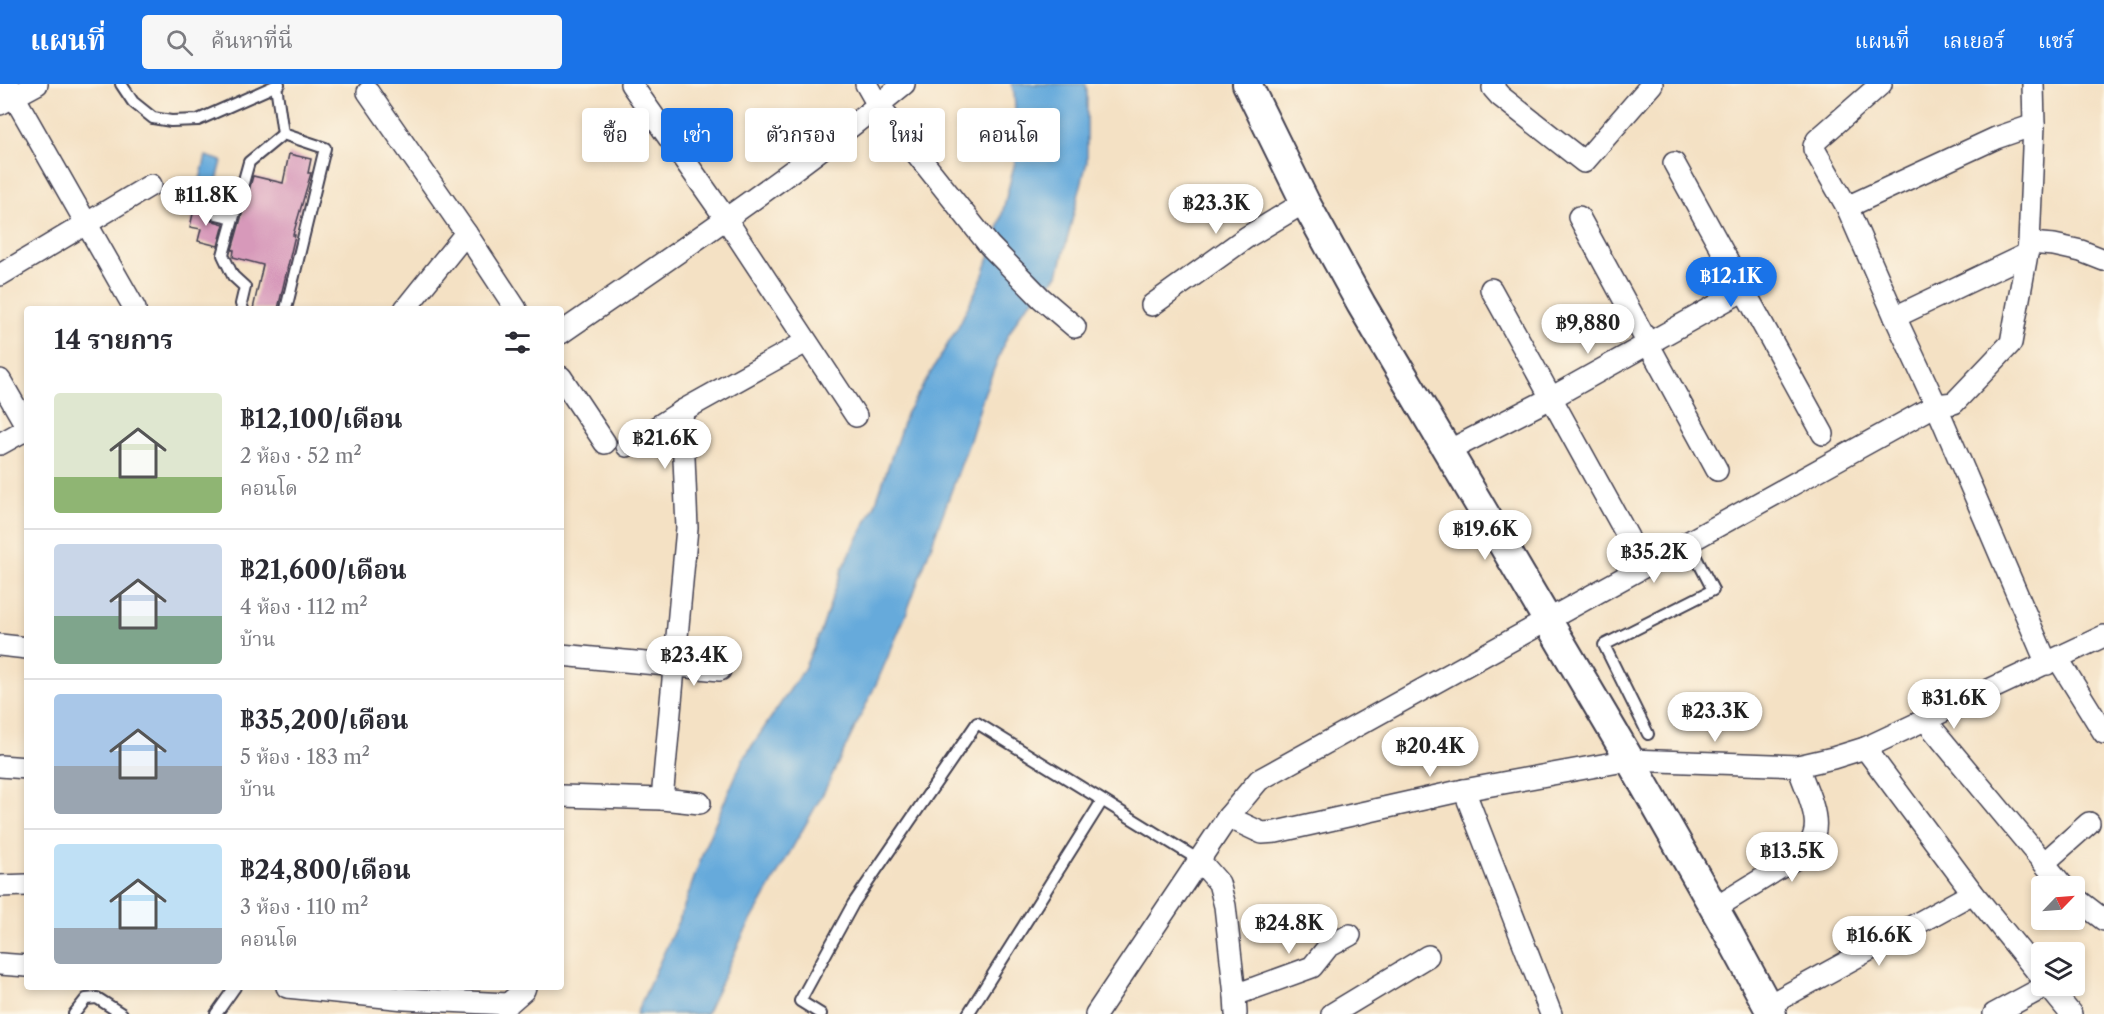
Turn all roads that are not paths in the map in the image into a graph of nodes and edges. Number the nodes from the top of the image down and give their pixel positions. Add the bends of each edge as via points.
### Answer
1 (37, 84) edge
2 (121, 84) edge
3 (631, 84) edge
4 (866, 84) edge
5 (904, 84) edge
6 (1247, 84) edge
7 (1494, 84) edge
8 (1652, 84) edge
9 (1881, 84) edge
10 (2033, 84) edge
11 (278, 85) edge
12 (368, 92) dead end
13 (7, 95) edge
14 (878, 105) junction
15 (2034, 125) junction
16 (283, 134) junction
17 (1674, 162) dead end
18 (151, 185) dead end
19 (1305, 202) junction
20 (1847, 207) junction
21 (212, 213) dead end
22 (1579, 217) dead end
23 (233, 218) junction
24 (726, 219) junction
25 (87, 224) junction
26 (466, 232) junction
27 (2028, 249) junction
28 (2104, 260) edge
29 (0, 275) edge
30 (1491, 289) dead end
31 (1744, 290) junction
32 (1152, 305) dead end
33 (133, 306) edge
34 (242, 306) edge
35 (287, 306) edge
36 (407, 306) edge
37 (514, 306) edge
38 (1895, 318) junction
39 (1075, 327) dead end
40 (564, 331) edge
41 (806, 342) junction
42 (1648, 344) junction
43 (0, 380) edge
44 (564, 382) edge
45 (1551, 398) junction
46 (1936, 405) junction
47 (682, 411) junction
48 (856, 416) dead end
49 (24, 423) edge
50 (24, 430) edge
51 (1823, 434) dead end
52 (605, 443) dead end
53 (0, 444) edge
54 (627, 446) dead end
55 (1448, 451) junction
56 (1717, 470) dead end
57 (1628, 537) dead end
58 (1688, 542) junction
59 (1547, 621) junction
60 (2104, 636) edge
61 (0, 645) edge
62 (24, 648) edge
63 (564, 655) edge
64 (2053, 661) junction
65 (674, 665) junction
66 (720, 670) dead end
67 (1926, 721) junction
68 (1648, 734) dead end
69 (2104, 734) edge
70 (1866, 748) junction
71 (1630, 760) junction
72 (0, 766) edge
73 (1798, 766) junction
74 (24, 768) edge
75 (1464, 790) junction
76 (564, 796) edge
77 (662, 799) junction
78 (1102, 801) junction
79 (700, 803) dead end
80 (1227, 817) junction
81 (2090, 823) dead end
82 (1199, 860) junction
83 (2044, 863) junction
84 (2055, 876) edge
85 (24, 885) edge
86 (0, 886) edge
87 (1973, 893) junction
88 (2085, 904) edge
89 (1714, 909) junction
90 (2101, 914) edge
91 (1350, 935) dead end
92 (1428, 956) dead end
93 (0, 964) edge
94 (2031, 964) edge
95 (24, 966) edge
96 (232, 990) edge
97 (346, 990) edge
98 (524, 990) edge
99 (405, 993) edge
100 (2031, 994) edge
101 (2056, 996) edge
102 (1235, 1004) edge
103 (1770, 1010) edge
104 (74, 1014) edge
105 (122, 1014) edge
106 (216, 1014) edge
107 (821, 1014) edge
108 (968, 1014) edge
109 (1096, 1014) edge
110 (1332, 1014) edge
111 (1551, 1014) edge
112 (1994, 1014) edge
113 (2071, 1014) edge

1 - 13 street
2 - 11 lane via 132,102 153,118 171,121 198,120
3 - 24 street
4 - 14 street
5 - 14 street
6 - 19 street
7 - 8 street via 1500,96 1584,162
9 - 20 street via 1814,146
10 - 15 street
11 - 16 lane
12 - 26 street
13 - 25 street
14 - 24 street
14 - 39 street via 989,245
15 - 20 street via 1996,138
15 - 27 street
16 - 23 lane via 249,162
16 - 35 lane via 325,148
17 - 31 street
18 - 25 street
19 - 32 street via 1247,237
19 - 55 street
20 - 38 street
21 - 23 lane
22 - 42 street
23 - 34 lane via 223,255 233,276 245,287
24 - 40 street
24 - 41 street
25 - 29 street
25 - 33 street
26 - 36 street
26 - 37 street
27 - 28 street via 2081,251
27 - 38 street
27 - 46 street via 2012,344 1954,403
30 - 45 street
31 - 42 street
31 - 51 street
38 - 46 street
41 - 47 street
41 - 48 street
42 - 45 street
42 - 56 street
43 - 49 street
44 - 52 street
45 - 55 street
45 - 57 street
46 - 58 street
46 - 64 street
47 - 54 street
47 - 65 street via 687,528
50 - 53 street
55 - 59 street
58 - 59 street
58 - 68 lane via 1713,590 1604,645
59 - 71 street
59 - 80 street via 1259,780
60 - 64 street
61 - 62 street
63 - 65 street
64 - 67 street
64 - 69 street
65 - 66 street
65 - 77 street
67 - 70 street
67 - 83 street
70 - 73 street
70 - 87 street
71 - 73 street
71 - 75 street
71 - 89 street
72 - 74 street
73 - 89 street via 1816,821 1812,843 1796,858
75 - 80 street via 1276,832 1262,833
75 - 111 street
76 - 77 street
77 - 79 street
78 - 82 lane
78 - 107 lane via 977,723 853,904 816,970 800,1001
78 - 108 lane
80 - 82 street
81 - 83 street
82 - 102 street via 1219,883 1225,906
82 - 109 street
83 - 84 street
85 - 86 street
87 - 94 street
87 - 103 street
88 - 90 street
89 - 103 street
91 - 102 street via 1328,947 1312,968
92 - 110 street
93 - 95 street
96 - 106 lane
97 - 99 street
98 - 99 street via 508,1004
100 - 112 street
101 - 113 street
104 - 105 lane via 86,999 97,998

